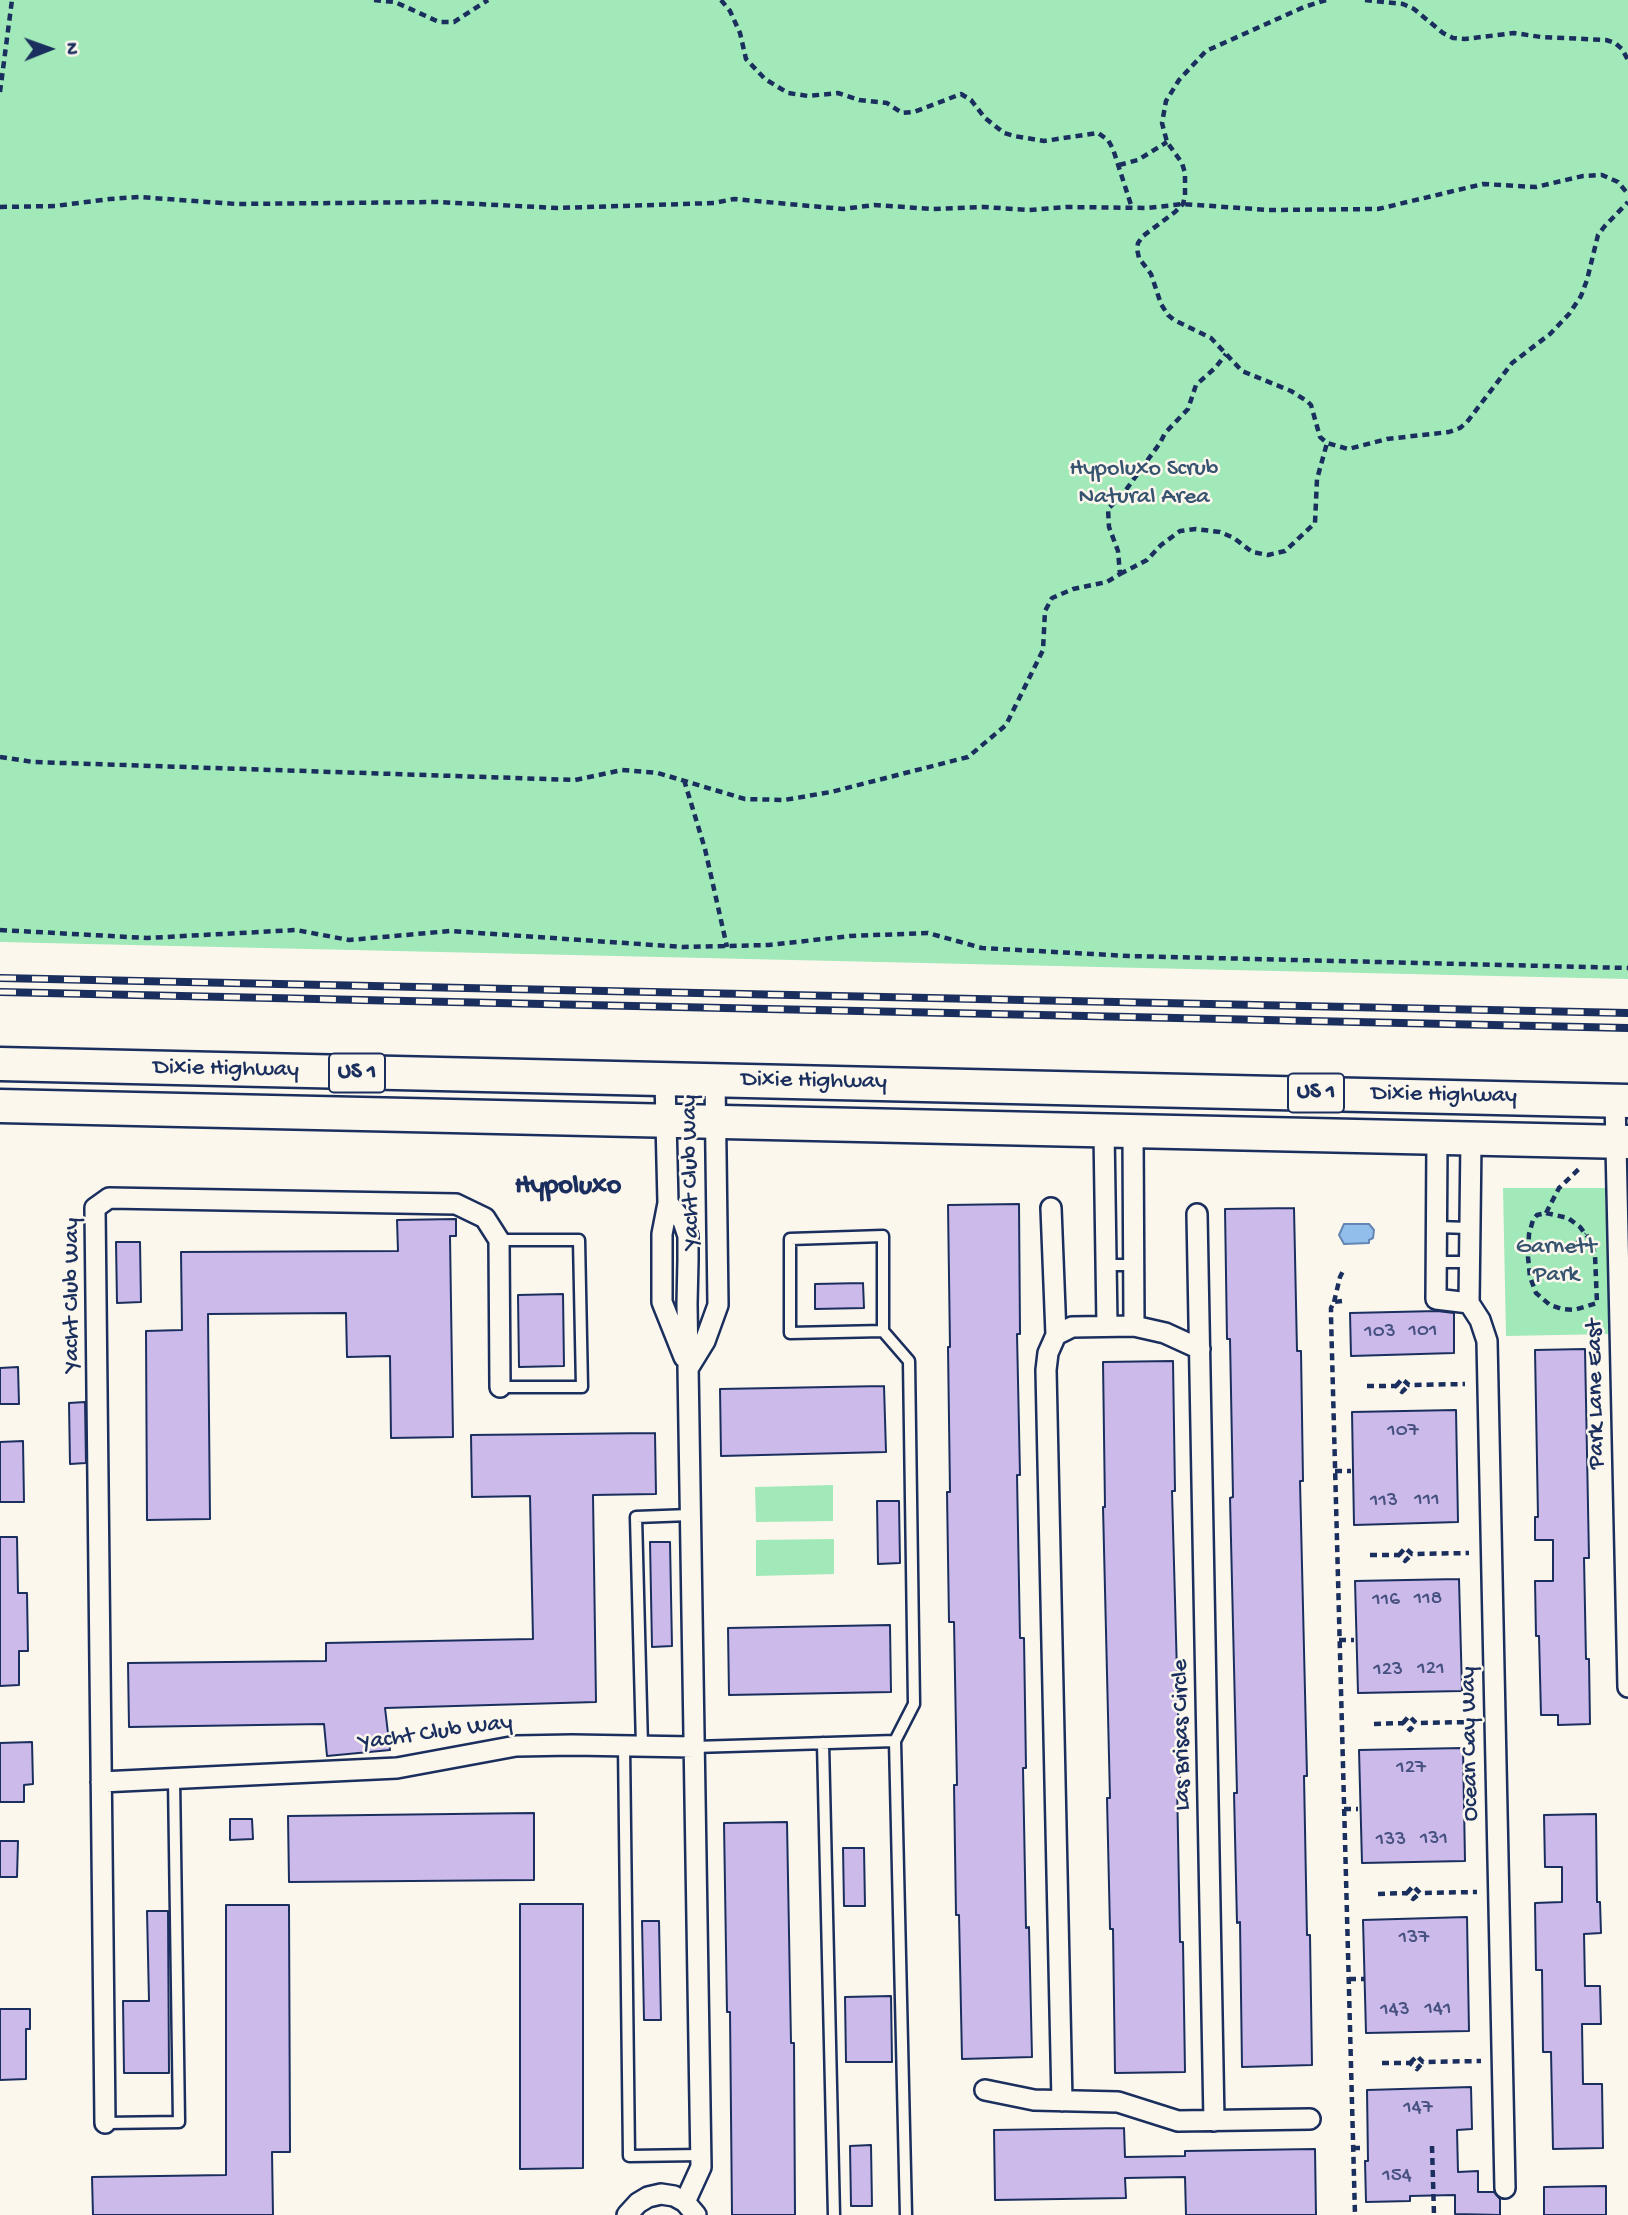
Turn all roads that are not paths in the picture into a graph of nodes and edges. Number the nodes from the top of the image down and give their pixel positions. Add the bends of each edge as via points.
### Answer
1 (0, 1064) edge
2 (665, 1080) junction
3 (715, 1080) junction
4 (1622, 1100) edge
5 (0, 1106) edge
6 (665, 1121) junction
7 (716, 1122) junction
8 (1118, 1131) junction
9 (1437, 1139) junction
10 (1471, 1140) junction
11 (1622, 1142) edge
12 (668, 1203) junction
13 (1051, 1208) dead end
14 (1196, 1214) dead end
15 (1437, 1227) junction
16 (1469, 1228) junction
17 (499, 1240) junction
18 (662, 1258) junction
19 (688, 1260) junction
20 (1437, 1262) junction
21 (1469, 1262) junction
22 (718, 1263) junction
23 (1106, 1265) junction
24 (1134, 1265) junction
25 (1469, 1303) junction
26 (1107, 1325) junction
27 (1134, 1326) junction
28 (883, 1331) junction
29 (1056, 1335) junction
30 (1200, 1349) junction
31 (689, 1367) junction
32 (500, 1387) joint
33 (690, 1515) junction
34 (1628, 1687) edge
35 (895, 1741) junction
36 (823, 1743) junction
37 (634, 1746) junction
38 (694, 1747) junction
39 (174, 1779) junction
40 (101, 1782) junction
41 (985, 2090) dead end
42 (1062, 2101) junction
43 (1310, 2119) dead end
44 (1214, 2122) junction
45 (105, 2123) joint
46 (701, 2155) junction
47 (1505, 2188) dead end
48 (691, 2208) edge
49 (627, 2215) edge
50 (834, 2215) edge
51 (906, 2215) edge

1 - 2 main road, Dixie Highway / US 1
2 - 3 main road, Dixie Highway / US 1
2 - 6 street, Yacht Club Way
3 - 4 main road, Dixie Highway / US 1
3 - 7 street, Yacht Club Way
4 - 11 street, Park Lane East
5 - 6 main road, Dixie Highway / US 1
6 - 7 main road, Dixie Highway / US 1
6 - 12 street, Yacht Club Way
7 - 8 main road, Dixie Highway / US 1
7 - 22 street, Yacht Club Way
8 - 9 main road, Dixie Highway / US 1
8 - 23 street
8 - 24 street
9 - 10 main road, Dixie Highway / US 1
9 - 15 street
10 - 11 main road, Dixie Highway / US 1
10 - 16 street, Ocean Cay Way
11 - 34 street, Park Lane East
12 - 18 street, Yacht Club Way
12 - 19 street, Yacht Club Way via 683,1221
13 - 29 street
14 - 30 street, Las Brisas Circle
15 - 16 lane
15 - 20 street
16 - 21 street, Ocean Cay Way
17 - 32 street
17 - 32 lane via 579,1240 582,1387
17 - 40 street, Yacht Club Way via 485,1218 456,1204 109,1198 95,1208
18 - 19 street, Yacht Club Way
18 - 31 street, Yacht Club Way via 662,1302
19 - 22 street, Yacht Club Way
19 - 31 street, Yacht Club Way
20 - 21 lane
20 - 25 street via 1436,1299
21 - 25 street, Ocean Cay Way
22 - 31 street, Yacht Club Way via 718,1305
23 - 24 lane
23 - 26 street
24 - 27 street
25 - 47 street, Ocean Cay Way via 1486,1341
26 - 27 street
26 - 29 street via 1073,1327
27 - 30 street via 1165,1333
28 - 28 lane via 883,1236 790,1239 790,1333
28 - 35 lane via 909,1361 914,1704
29 - 42 street via 1046,1370
30 - 44 street, Las Brisas Circle
31 - 33 street, Yacht Club Way
33 - 37 lane via 636,1517
33 - 38 street, Yacht Club Way
35 - 36 lane
35 - 51 lane
36 - 38 lane
36 - 50 lane
37 - 38 street, Yacht Club Way
37 - 39 street, Yacht Club Way via 516,1746 397,1768
37 - 46 lane via 629,2156
38 - 46 street, Yacht Club Way
39 - 40 street, Yacht Club Way
39 - 45 lane via 179,2122
40 - 45 street, Yacht Club Way
41 - 42 street
42 - 44 street via 1118,2102 1178,2121
43 - 44 street
46 - 48 street, Yacht Club Way
48 - 49 street, Yacht Club Way via 674,2196 661,2194 638,2203

